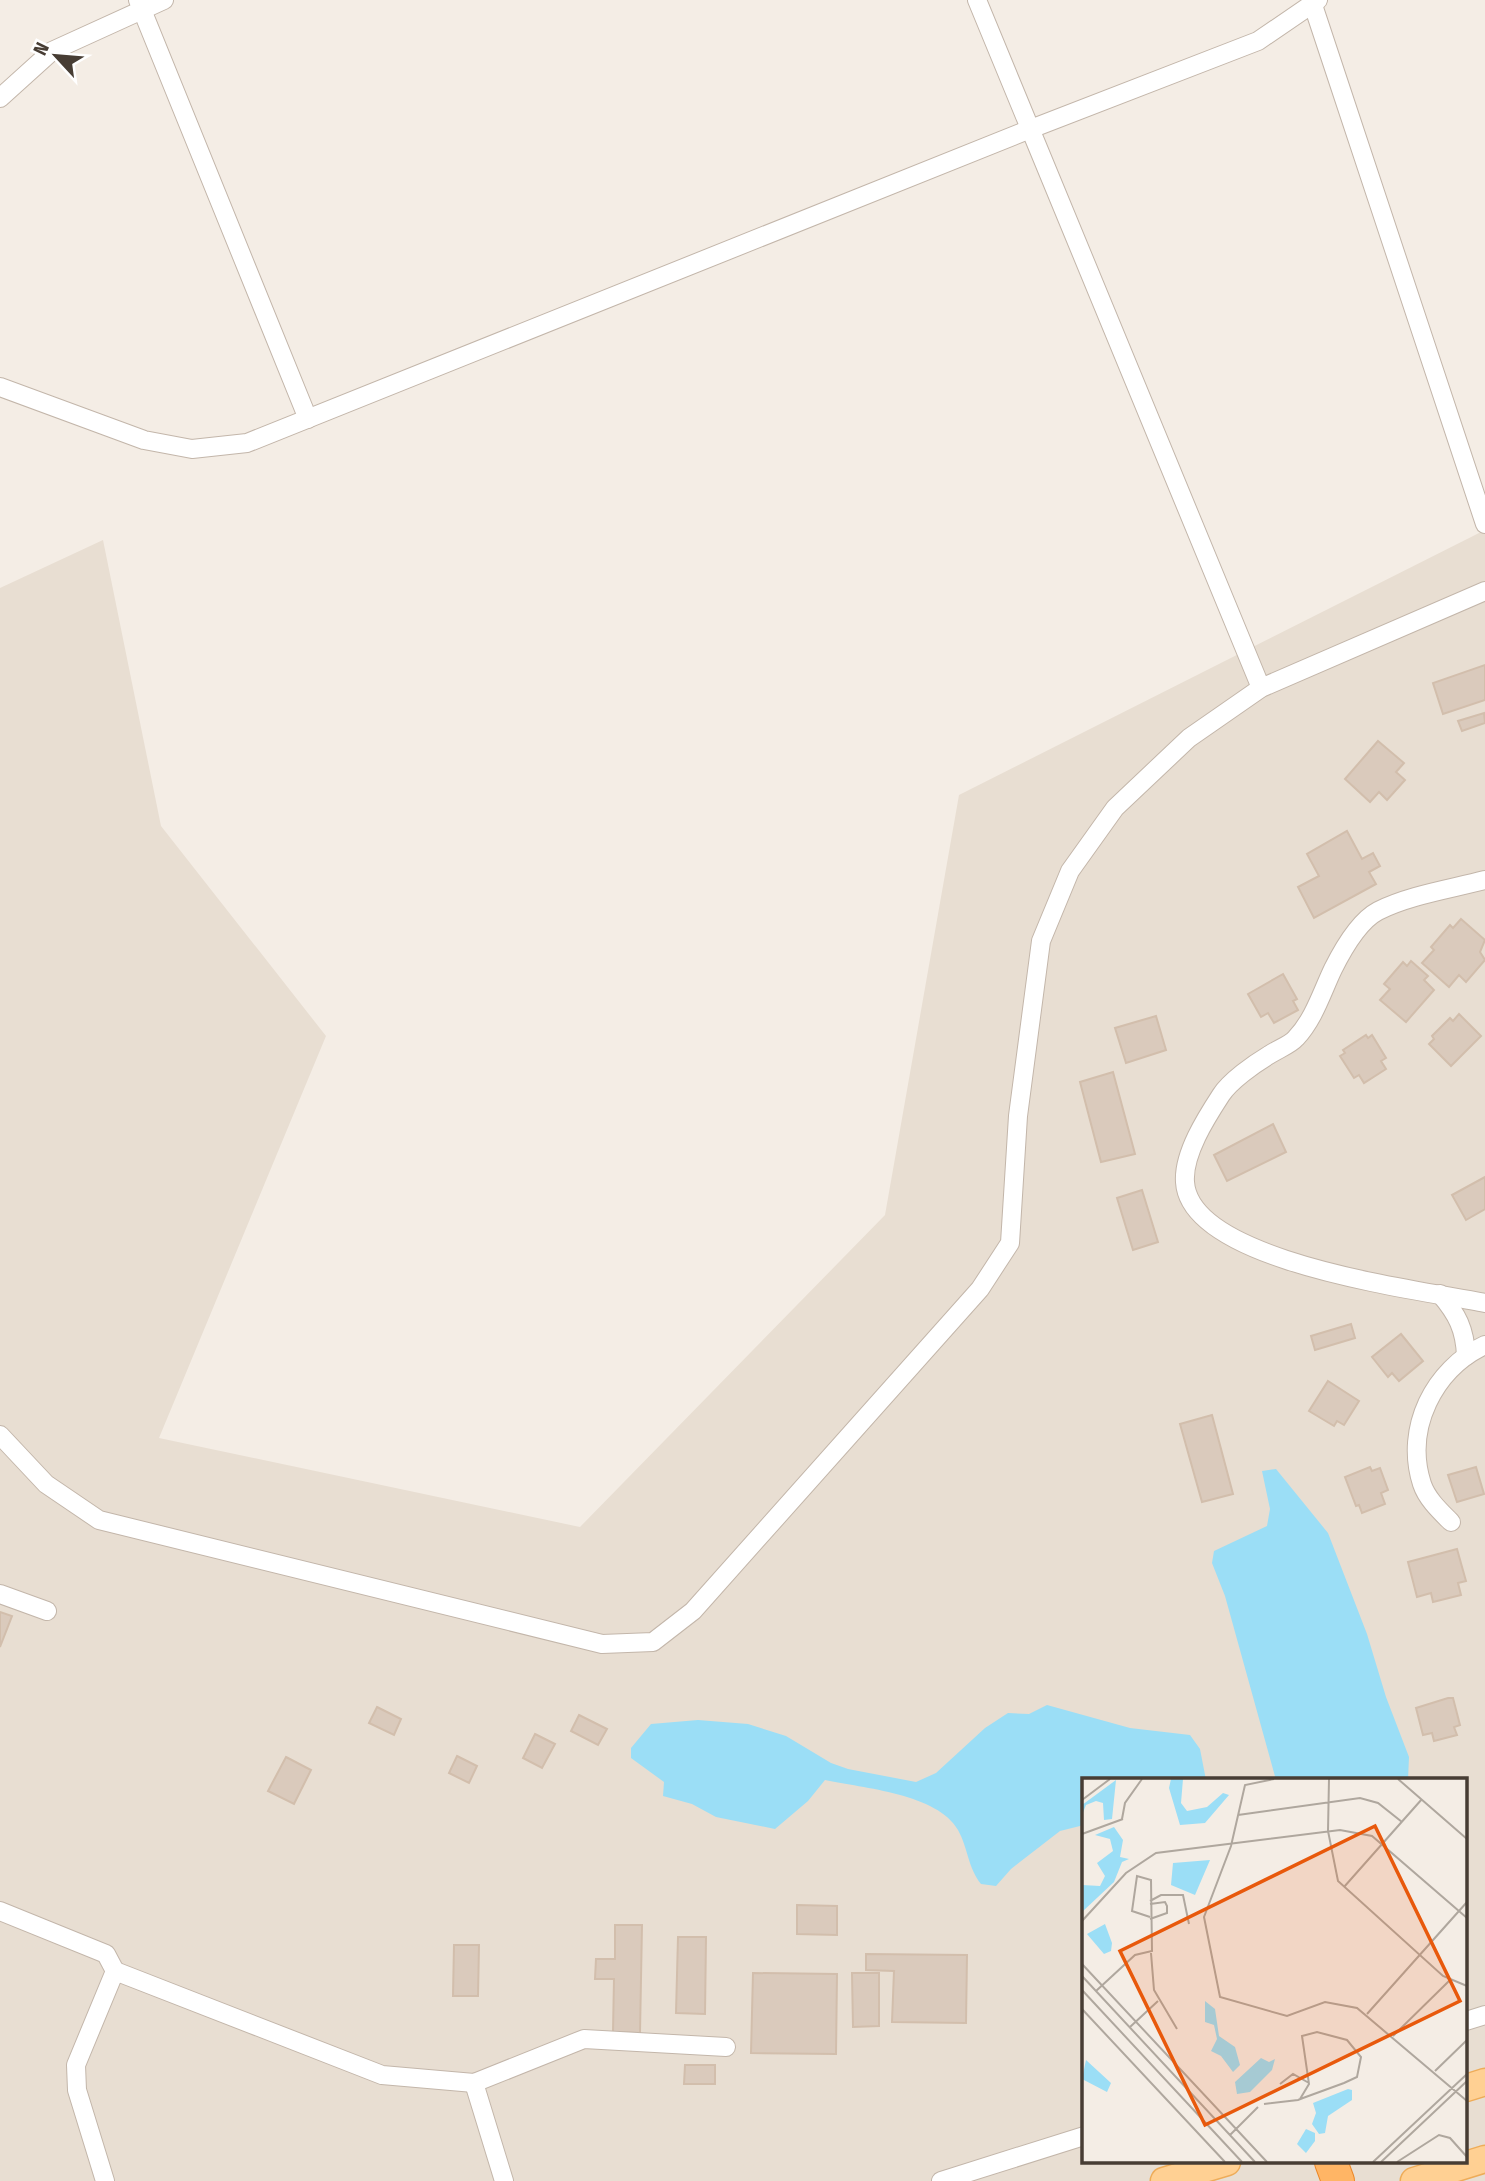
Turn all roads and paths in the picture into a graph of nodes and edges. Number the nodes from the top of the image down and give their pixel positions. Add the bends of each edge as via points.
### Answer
1 (164, 0) edge
2 (977, 0) edge
3 (1316, 3) edge
4 (140, 5) edge
5 (0, 97) edge
6 (1028, 130) junction
7 (0, 387) edge
8 (308, 419) junction
9 (1485, 524) edge
10 (1485, 591) edge
11 (1261, 688) junction
12 (1485, 880) edge
13 (1440, 1294) junction
14 (1485, 1303) edge
15 (1485, 1345) edge
16 (1466, 1356) junction
17 (0, 1435) edge
18 (1451, 1522) dead end
19 (0, 1594) edge
20 (47, 1611) dead end
21 (0, 1911) edge
22 (115, 1971) junction
23 (1485, 2015) edge
24 (1468, 2020) edge
25 (726, 2047) dead end
26 (474, 2082) junction
27 (1485, 2082) edge
28 (1468, 2087) edge
29 (1082, 2137) edge
30 (1485, 2159) edge
31 (1220, 2164) edge
32 (1332, 2164) edge
33 (105, 2181) edge
34 (504, 2181) edge
35 (941, 2181) edge
36 (1164, 2181) edge
37 (1338, 2181) edge
38 (1414, 2181) edge

1 - 4 street
2 - 6 street
3 - 6 street via 1258,41
3 - 9 street
4 - 5 street via 52,51
4 - 8 street
6 - 8 street
6 - 11 street
7 - 8 street via 144,440 192,449 247,443
10 - 11 street
11 - 17 street via 1170,755 1115,808 1070,871 1041,941 1018,1116 1010,1243 980,1289 692,1611 653,1642 602,1644 99,1520 46,1484
12 - 13 street via 1377,911 1354,934 1295,1040 1267,1056 1222,1093 1191,1151 1185,1182 1194,1210 1245,1244 1335,1275
13 - 14 street
13 - 16 street via 1465,1334
15 - 16 street
16 - 18 street via 1440,1379 1419,1424 1422,1484
19 - 20 street
21 - 22 street via 106,1954
22 - 26 street via 382,2076
22 - 33 street via 76,2065 77,2090
23 - 24 street
25 - 26 street via 584,2039
26 - 34 street
27 - 28 main road
29 - 35 street
30 - 38 main road
31 - 36 main road
32 - 37 highway

